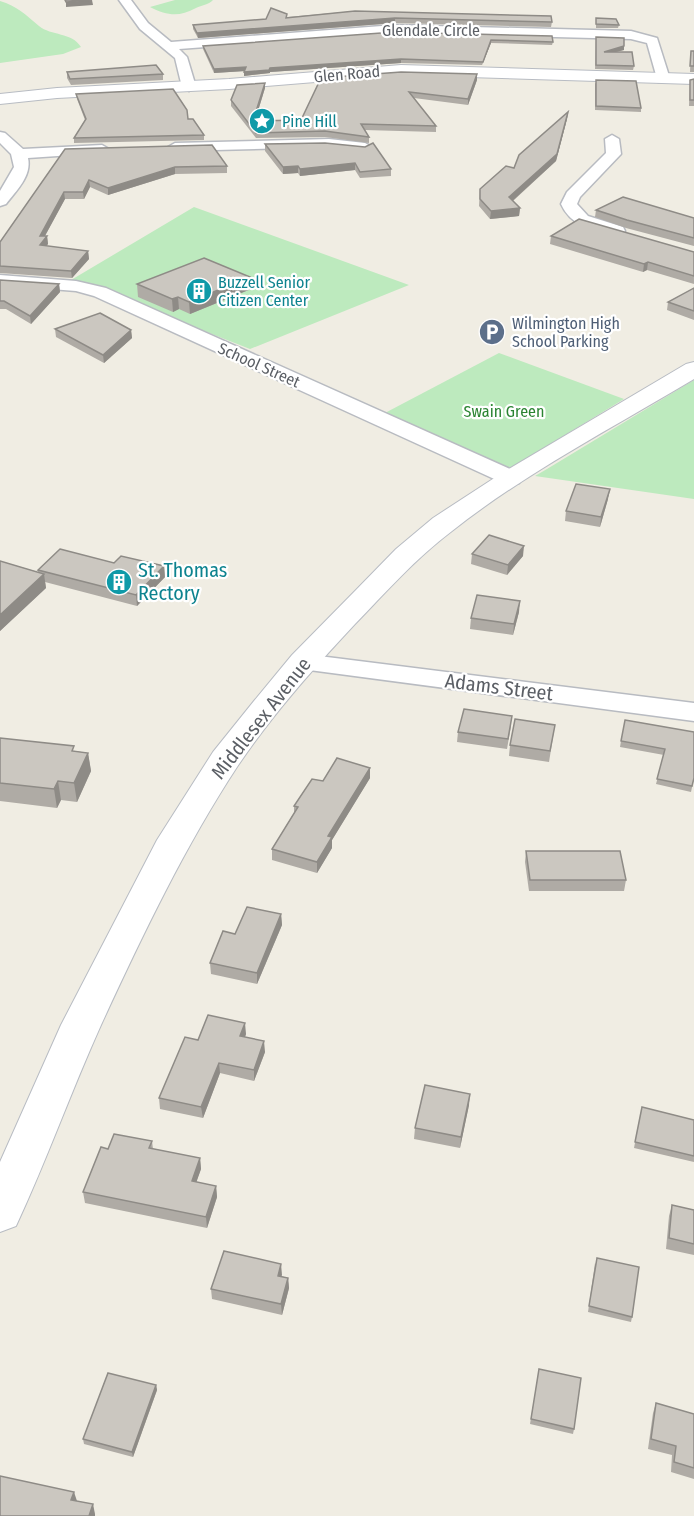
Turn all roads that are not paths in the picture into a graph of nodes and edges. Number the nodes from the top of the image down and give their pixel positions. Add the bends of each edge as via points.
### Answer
1 (125, 0) edge
2 (170, 46) junction
3 (663, 79) junction
4 (694, 80) edge
5 (189, 87) junction
6 (0, 99) edge
7 (0, 136) edge
8 (612, 139) dead end
9 (365, 147) edge
10 (121, 148) edge
11 (157, 148) edge
12 (20, 154) junction
13 (0, 201) edge
14 (629, 235) edge
15 (0, 280) edge
16 (694, 369) edge
17 (511, 478) junction
18 (303, 662) junction
19 (694, 712) edge
20 (0, 1212) edge

1 - 2 street via 137,19
2 - 3 street, Glendale Circle via 395,29 631,35 653,41
2 - 5 street via 181,57
3 - 4 street, Glen Road
3 - 5 street, Glen Road via 401,70
5 - 6 street, Glen Road
7 - 12 street
8 - 14 street via 614,154 573,195 569,204 581,219
9 - 11 street via 325,143
10 - 12 street
12 - 13 street via 22,167
15 - 17 street, School Street via 76,286 100,292
16 - 17 street, Middlesex Avenue
17 - 18 street, Middlesex Avenue via 421,542
18 - 19 street, Adams Street
18 - 20 street, Middlesex Avenue via 225,760 170,849 81,1025

